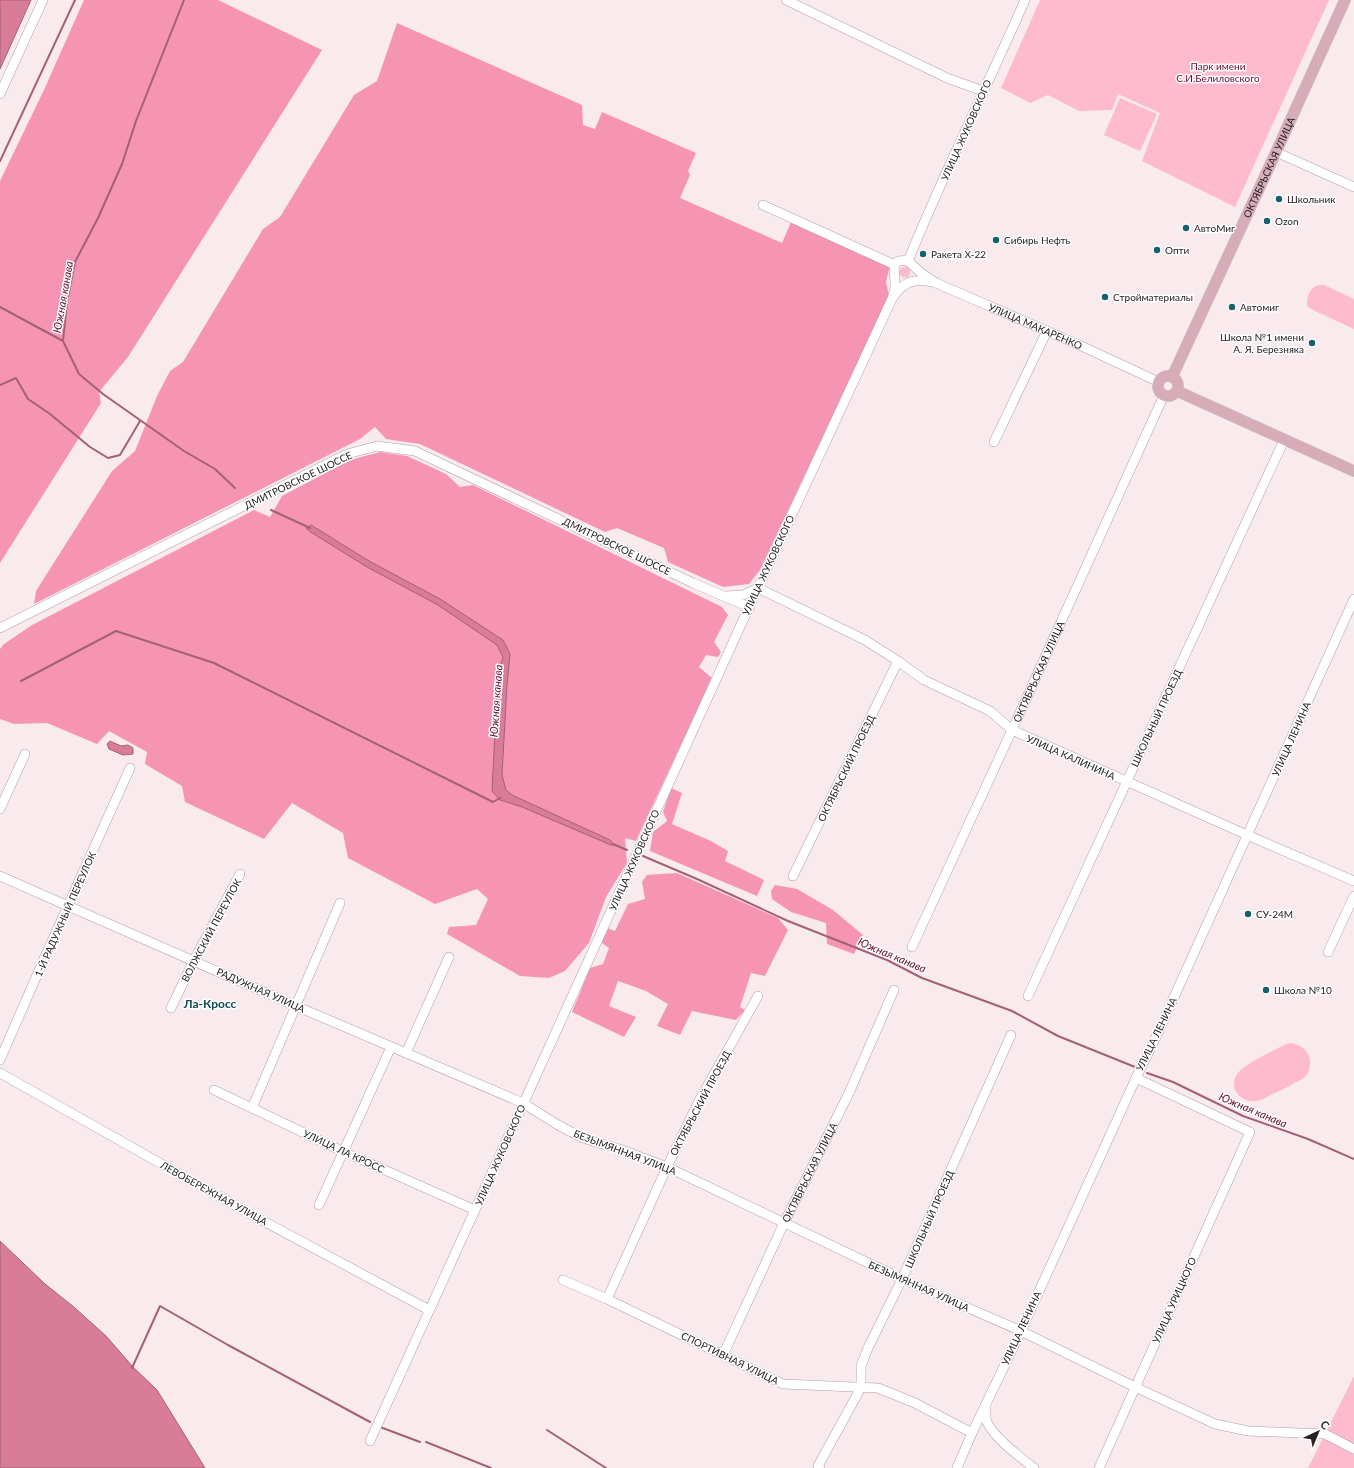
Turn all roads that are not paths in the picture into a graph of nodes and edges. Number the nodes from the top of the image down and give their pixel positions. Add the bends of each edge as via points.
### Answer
1 (43, 0) edge
2 (786, 0) edge
3 (1026, 0) edge
4 (1345, 0) edge
5 (983, 91) junction
6 (0, 94) edge
7 (1276, 152) junction
8 (1354, 187) edge
9 (763, 205) dead end
10 (912, 264) junction
11 (895, 265) junction
12 (894, 278) junction
13 (909, 282) junction
14 (936, 283) junction
15 (891, 301) junction
16 (1047, 331) junction
17 (1172, 377) junction
18 (1159, 382) junction
19 (1177, 391) junction
20 (1164, 395) junction
21 (1284, 440) junction
22 (994, 442) dead end
23 (1354, 471) edge
24 (758, 588) junction
25 (722, 596) junction
26 (1354, 599) edge
27 (748, 607) junction
28 (0, 628) edge
29 (898, 661) junction
30 (1012, 730) junction
31 (26, 754) dead end
32 (130, 768) dead end
33 (1126, 782) junction
34 (0, 809) edge
35 (1247, 835) junction
36 (240, 874) dead end
37 (0, 876) edge
38 (793, 876) dead end
39 (1354, 881) edge
40 (1354, 896) edge
41 (340, 903) dead end
42 (69, 905) junction
43 (912, 947) dead end
44 (1328, 952) dead end
45 (449, 957) dead end
46 (194, 960) junction
47 (894, 990) dead end
48 (758, 996) dead end
49 (1028, 996) dead end
50 (296, 1006) junction
51 (171, 1008) dead end
52 (1011, 1035) dead end
53 (391, 1047) junction
54 (406, 1052) junction
55 (0, 1060) edge
56 (0, 1073) edge
57 (1136, 1078) junction
58 (214, 1090) dead end
59 (523, 1103) junction
60 (252, 1108) junction
61 (344, 1152) junction
62 (667, 1167) junction
63 (319, 1205) dead end
64 (475, 1210) junction
65 (784, 1223) junction
66 (902, 1279) junction
67 (563, 1280) dead end
68 (607, 1299) junction
69 (429, 1310) junction
70 (1021, 1331) junction
71 (723, 1355) junction
72 (861, 1386) junction
73 (1135, 1387) junction
74 (986, 1405) junction
75 (972, 1433) junction
76 (370, 1441) dead end
77 (1354, 1449) edge
78 (819, 1467) edge
79 (956, 1468) edge
80 (1034, 1468) edge
81 (1099, 1468) edge

1 - 6 street
2 - 5 street via 947,78
3 - 5 street, УЛИЦА ЖУКОВСКОГО
4 - 7 main road, ОКТЯБРЬСКАЯ УЛИЦА
5 - 10 street, УЛИЦА ЖУКОВСКОГО via 921,229
7 - 8 street
7 - 17 main road, ОКТЯБРЬСКАЯ УЛИЦА
9 - 11 street
10 - 11 street via 901,261
10 - 13 street via 916,272 915,277
10 - 14 street, УЛИЦА МАКАРЕНКО
11 - 12 street
12 - 13 street via 900,282
12 - 15 street, УЛИЦА ЖУКОВСКОГО
13 - 14 street
13 - 15 street
14 - 16 street, УЛИЦА МАКАРЕНКО
15 - 24 street, УЛИЦА ЖУКОВСКОГО
16 - 18 street, УЛИЦА МАКАРЕНКО
16 - 22 street
17 - 18 main road via 1164,377
17 - 19 main road via 1178,383
18 - 20 main road via 1158,390
19 - 20 main road via 1171,396
19 - 21 main road
20 - 30 street, ОКТЯБРЬСКАЯ УЛИЦА
21 - 23 main road
21 - 33 street, ШКОЛЬНЫЙ ПРОЕЗД
24 - 25 street, ДМИТРОВСКОЕ ШОССЕ via 743,595
24 - 27 street, УЛИЦА ЖУКОВСКОГО
24 - 29 street, УЛИЦА КАЛИНИНА via 865,640
25 - 27 street
25 - 28 street, ДМИТРОВСКОЕ ШОССЕ via 415,451 377,446 348,454
26 - 35 street, УЛИЦА ЛЕНИНА
27 - 59 street, УЛИЦА ЖУКОВСКОГО
29 - 30 street, УЛИЦА КАЛИНИНА via 924,680 990,711
29 - 38 street, ОКТЯБРЬСКИЙ ПРОЕЗД
30 - 33 street, УЛИЦА КАЛИНИНА
30 - 43 street, ОКТЯБРЬСКАЯ УЛИЦА
31 - 34 street
32 - 42 street, 1-Й РАДУЖНЫЙ ПЕРЕУЛОК
33 - 35 street, УЛИЦА КАЛИНИНА
33 - 49 street, ШКОЛЬНЫЙ ПРОЕЗД
35 - 39 street, УЛИЦА КАЛИНИНА
35 - 57 street, УЛИЦА ЛЕНИНА
36 - 46 street, ВОЛЖСКИЙ ПЕРЕУЛОК
37 - 42 street, РАДУЖНАЯ УЛИЦА
40 - 44 street
41 - 50 street
42 - 46 street, РАДУЖНАЯ УЛИЦА
42 - 55 street, 1-Й РАДУЖНЫЙ ПЕРЕУЛОК
45 - 54 street
46 - 50 street, РАДУЖНАЯ УЛИЦА
46 - 51 street, ВОЛЖСКИЙ ПЕРЕУЛОК
47 - 65 street, ОКТЯБРЬСКАЯ УЛИЦА via 849,1093
48 - 62 street, ОКТЯБРЬСКИЙ ПРОЕЗД via 699,1102
50 - 53 street, РАДУЖНАЯ УЛИЦА
50 - 60 street
52 - 66 street, ШКОЛЬНЫЙ ПРОЕЗД
53 - 54 street, РАДУЖНАЯ УЛИЦА
53 - 61 street
54 - 59 street, РАДУЖНАЯ УЛИЦА
56 - 69 street, ЛЕВОБЕРЕЖНАЯ УЛИЦА via 254,1216
57 - 70 street, УЛИЦА ЛЕНИНА
57 - 73 street, УЛИЦА УРИЦКОГО via 1250,1132
58 - 60 street, УЛИЦА ЛА КРОСС
59 - 62 street, БЕЗЫМЯННАЯ УЛИЦА via 558,1126 583,1138
59 - 64 street, УЛИЦА ЖУКОВСКОГО
60 - 61 street, УЛИЦА ЛА КРОСС
61 - 63 street
61 - 64 street, УЛИЦА ЛА КРОСС
62 - 65 street, БЕЗЫМЯННАЯ УЛИЦА
62 - 68 street, ОКТЯБРЬСКИЙ ПРОЕЗД
64 - 69 street, УЛИЦА ЖУКОВСКОГО
65 - 66 street, БЕЗЫМЯННАЯ УЛИЦА
65 - 71 street, ОКТЯБРЬСКАЯ УЛИЦА
66 - 70 street, БЕЗЫМЯННАЯ УЛИЦА
66 - 72 street, ШКОЛЬНЫЙ ПРОЕЗД via 861,1366
67 - 68 street, СПОРТИВНАЯ УЛИЦА
68 - 71 street, СПОРТИВНАЯ УЛИЦА
69 - 76 street, УЛИЦА ЖУКОВСКОГО
70 - 73 street, БЕЗЫМЯННАЯ УЛИЦА
70 - 74 street, УЛИЦА ЛЕНИНА
71 - 72 street, СПОРТИВНАЯ УЛИЦА via 783,1384
72 - 75 street, СПОРТИВНАЯ УЛИЦА via 878,1388 915,1403
72 - 78 street, ШКОЛЬНЫЙ ПРОЕЗД
73 - 77 street, БЕЗЫМЯННАЯ УЛИЦА via 1214,1424 1248,1431 1325,1434
73 - 81 street, УЛИЦА УРИЦКОГО
74 - 75 street, УЛИЦА ЛЕНИНА
74 - 80 street via 986,1420 992,1431
75 - 79 street, УЛИЦА ЛЕНИНА

